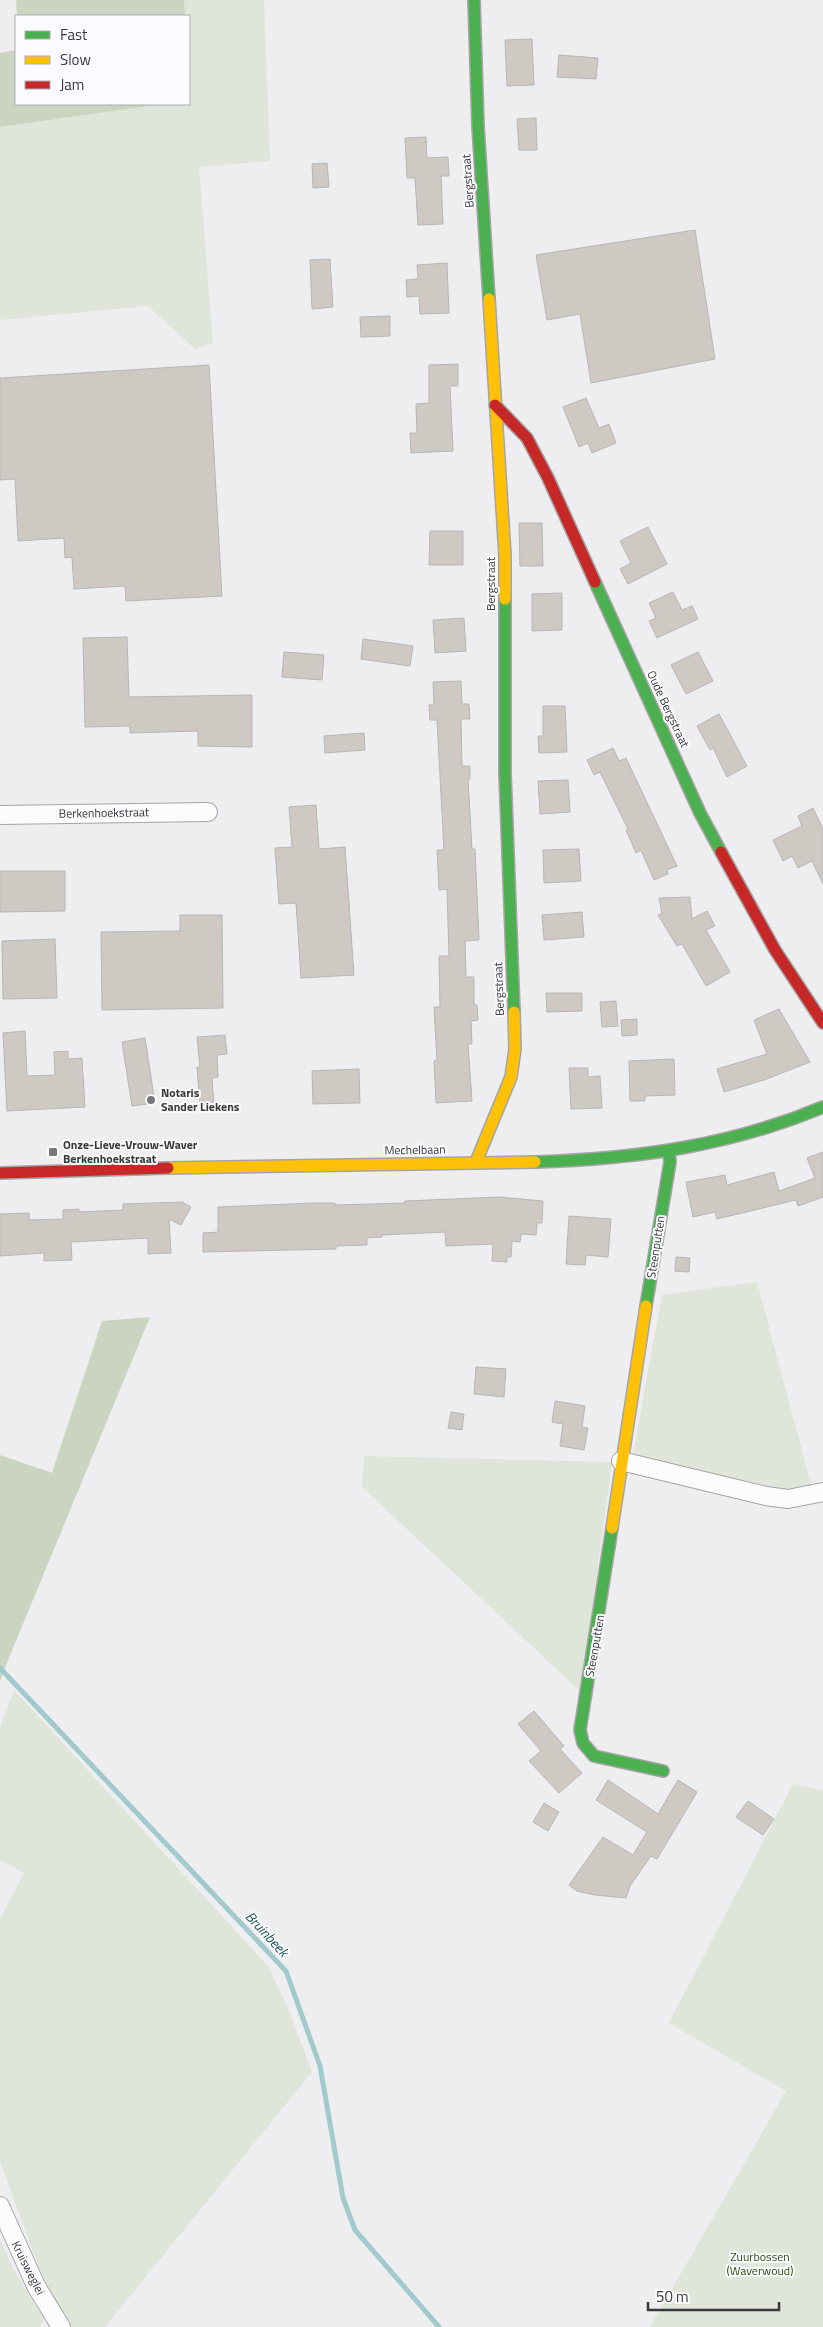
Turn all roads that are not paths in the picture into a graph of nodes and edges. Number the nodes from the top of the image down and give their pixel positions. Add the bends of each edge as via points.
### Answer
1 (474, 0) edge
2 (496, 405) junction
3 (208, 812) dead end
4 (0, 815) edge
5 (823, 1023) edge
6 (823, 1107) edge
7 (669, 1151) junction
8 (476, 1162) junction
9 (0, 1173) edge
10 (621, 1461) junction
11 (823, 1492) edge
12 (663, 1771) dead end
13 (0, 2206) edge
14 (62, 2327) edge

1 - 2 street, Bergstraat via 478,126
2 - 5 street, Oude Bergstraat via 527,438 700,813 775,950
2 - 8 street, Bergstraat via 505,556 505,773 515,1049 511,1077
3 - 4 street, Berkenhoekstraat
6 - 7 street, Mechelbaan via 734,1138
7 - 8 street, Mechelbaan via 586,1160
7 - 10 street, Steenputten via 670,1162
8 - 9 street, Mechelbaan
10 - 11 street via 766,1496 788,1499
10 - 12 street, Steenputten via 580,1730 583,1742 594,1756
13 - 14 street, Kruisweglei via 36,2286

